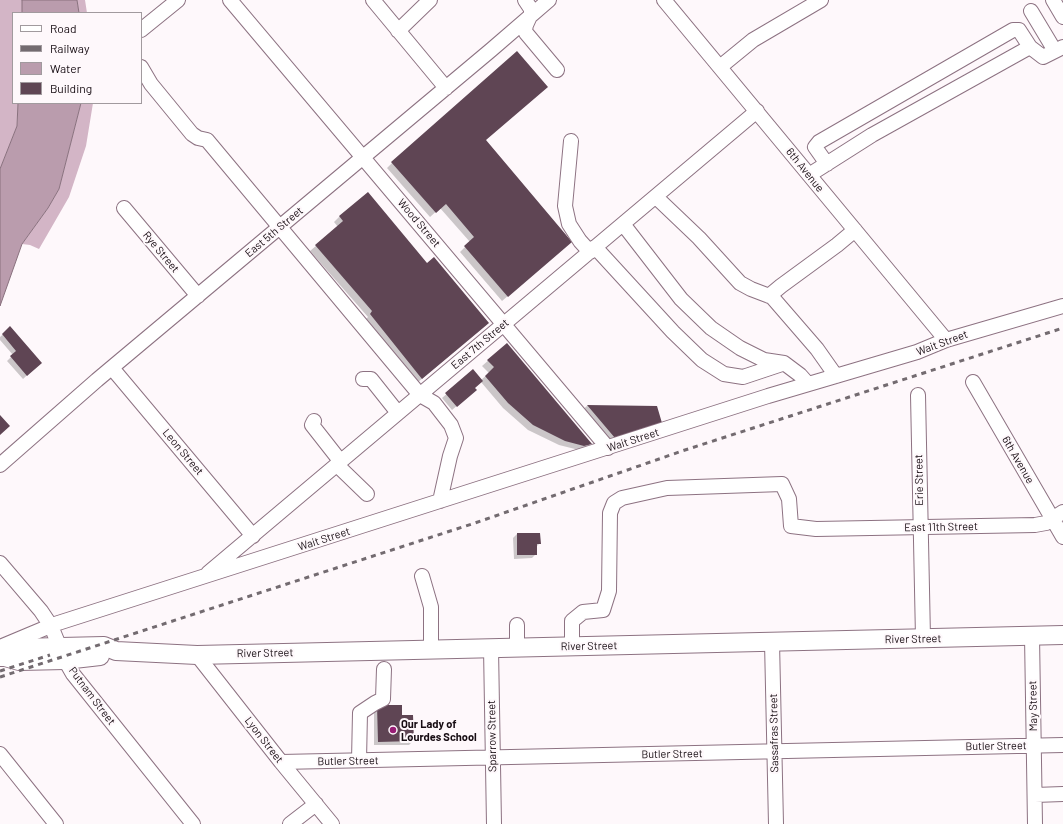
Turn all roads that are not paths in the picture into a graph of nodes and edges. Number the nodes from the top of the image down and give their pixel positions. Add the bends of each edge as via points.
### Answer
1 (178, 0) edge
2 (230, 0) edge
3 (373, 0) edge
4 (430, 0) edge
5 (525, 0) edge
6 (549, 0) edge
7 (664, 0) edge
8 (821, 0) edge
9 (1053, 0) edge
10 (1031, 11) dead end
11 (529, 17) junction
12 (1063, 17) edge
13 (142, 29) edge
14 (398, 31) junction
15 (1030, 48) junction
16 (1059, 49) edge
17 (720, 67) junction
18 (142, 69) edge
19 (557, 70) dead end
20 (446, 88) junction
21 (757, 111) junction
22 (570, 141) dead end
23 (363, 157) junction
24 (827, 164) junction
25 (809, 174) junction
26 (656, 197) junction
27 (124, 208) dead end
28 (623, 224) junction
29 (280, 227) junction
30 (855, 230) junction
31 (592, 250) junction
32 (198, 296) junction
33 (769, 296) junction
34 (1063, 306) edge
35 (504, 324) junction
36 (946, 340) junction
37 (784, 363) junction
38 (112, 368) junction
39 (836, 376) junction
40 (362, 379) dead end
41 (973, 382) dead end
42 (808, 384) junction
43 (918, 394) dead end
44 (420, 395) junction
45 (398, 413) junction
46 (314, 421) dead end
47 (608, 448) junction
48 (339, 463) junction
49 (0, 465) edge
50 (367, 494) dead end
51 (440, 501) junction
52 (1058, 516) edge
53 (920, 527) junction
54 (253, 536) junction
55 (1063, 537) edge
56 (0, 563) edge
57 (422, 576) dead end
58 (203, 578) junction
59 (517, 625) dead end
60 (52, 626) junction
61 (1063, 635) edge
62 (1032, 636) junction
63 (923, 638) junction
64 (772, 642) junction
65 (572, 646) junction
66 (491, 648) junction
67 (517, 648) junction
68 (431, 650) junction
69 (63, 653) junction
70 (2, 654) edge
71 (197, 655) junction
72 (384, 669) dead end
73 (1063, 745) edge
74 (1034, 746) junction
75 (774, 751) junction
76 (0, 754) edge
77 (493, 758) junction
78 (359, 760) junction
79 (281, 762) junction
80 (1063, 794) edge
81 (1035, 795) junction
82 (316, 804) junction
83 (56, 824) edge
84 (193, 824) edge
85 (290, 824) edge
86 (332, 824) edge
87 (494, 824) edge
88 (776, 824) edge
89 (1035, 824) edge

1 - 13 street
2 - 23 street, Wood Street
3 - 14 street
4 - 14 street
5 - 11 street via 531,9
6 - 11 street, East 5th Street
7 - 17 street, 6th Avenue
8 - 17 street via 753,40
9 - 12 street
10 - 16 street
11 - 19 street via 526,33
11 - 20 street, East 5th Street
14 - 20 street
15 - 16 street via 1043,57
15 - 24 street via 872,135
15 - 24 street via 1019,30 1013,30 819,142 815,147
17 - 21 street, 6th Avenue
18 - 29 street via 151,84 192,134 207,140
20 - 23 street, East 5th Street
21 - 25 street, 6th Avenue
21 - 26 street, East 7th Street
22 - 31 street via 565,206 569,224 580,241
23 - 29 street, East 5th Street
23 - 35 street, Wood Street
24 - 25 street
25 - 30 street, 6th Avenue
26 - 28 street, East 7th Street
26 - 33 street via 699,238 740,283
27 - 32 street, Rye Street
28 - 31 street, East 7th Street
28 - 37 street via 681,299 711,328 740,348 764,360
29 - 32 street, East 5th Street
29 - 44 street
30 - 33 street
30 - 36 street, 6th Avenue
31 - 35 street, East 7th Street
31 - 37 street via 702,360 724,374 743,377
32 - 38 street, East 5th Street
33 - 39 street via 797,326
34 - 36 street, Wait Street
35 - 44 street, East 7th Street
35 - 47 street, Wood Street
36 - 39 street, Wait Street via 917,352
37 - 42 street
38 - 49 street, East 5th Street
38 - 54 street, Leon Street
39 - 42 street, Wait Street
40 - 45 street via 370,379
41 - 52 street, 6th Avenue
42 - 47 street, Wait Street
43 - 53 street, Erie Street
44 - 45 street, East 7th Street
44 - 51 street via 434,403 451,425 456,438
45 - 48 street, East 7th Street
46 - 48 street via 312,426
47 - 51 street, Wait Street
48 - 50 street
48 - 54 street, East 7th Street
51 - 58 street, Wait Street
52 - 53 street, East 11th Street via 1046,523 1035,525
52 - 55 street, 6th Avenue
53 - 63 street, Erie Street
53 - 65 street, East 11th Street via 816,530 791,526 789,499 782,484 667,488 622,498 614,503 610,513 609,591 603,610 583,612 572,621
54 - 58 street, East 7th Street
56 - 60 street, Putnam Street
57 - 68 street via 431,607
58 - 60 street
59 - 67 street
60 - 69 street, Putnam Street
60 - 70 street
61 - 62 main road, River Street
62 - 63 main road, River Street
62 - 74 street, May Street
63 - 64 main road, River Street
64 - 65 main road, River Street
64 - 75 street, Sassafras Street
65 - 67 main road, River Street
66 - 67 main road, River Street
66 - 68 main road, River Street
66 - 77 street, Sparrow Street
68 - 71 main road, River Street
69 - 70 main road, River Street via 19,661
69 - 71 main road, River Street via 105,656 116,651
69 - 84 street, Putnam Street via 73,674
71 - 79 street, Lyon Street
72 - 78 street via 383,699 374,702 360,713
73 - 74 street, Butler Street
74 - 75 street, Butler Street
74 - 81 street, May Street
75 - 77 street, Butler Street
75 - 88 street, Sassafras Street
76 - 83 street
77 - 78 street, Butler Street
77 - 87 street, Sparrow Street
78 - 79 street, Butler Street
79 - 82 street, Lyon Street
80 - 81 street
81 - 89 street, May Street
82 - 85 street
82 - 86 street, Lyon Street

